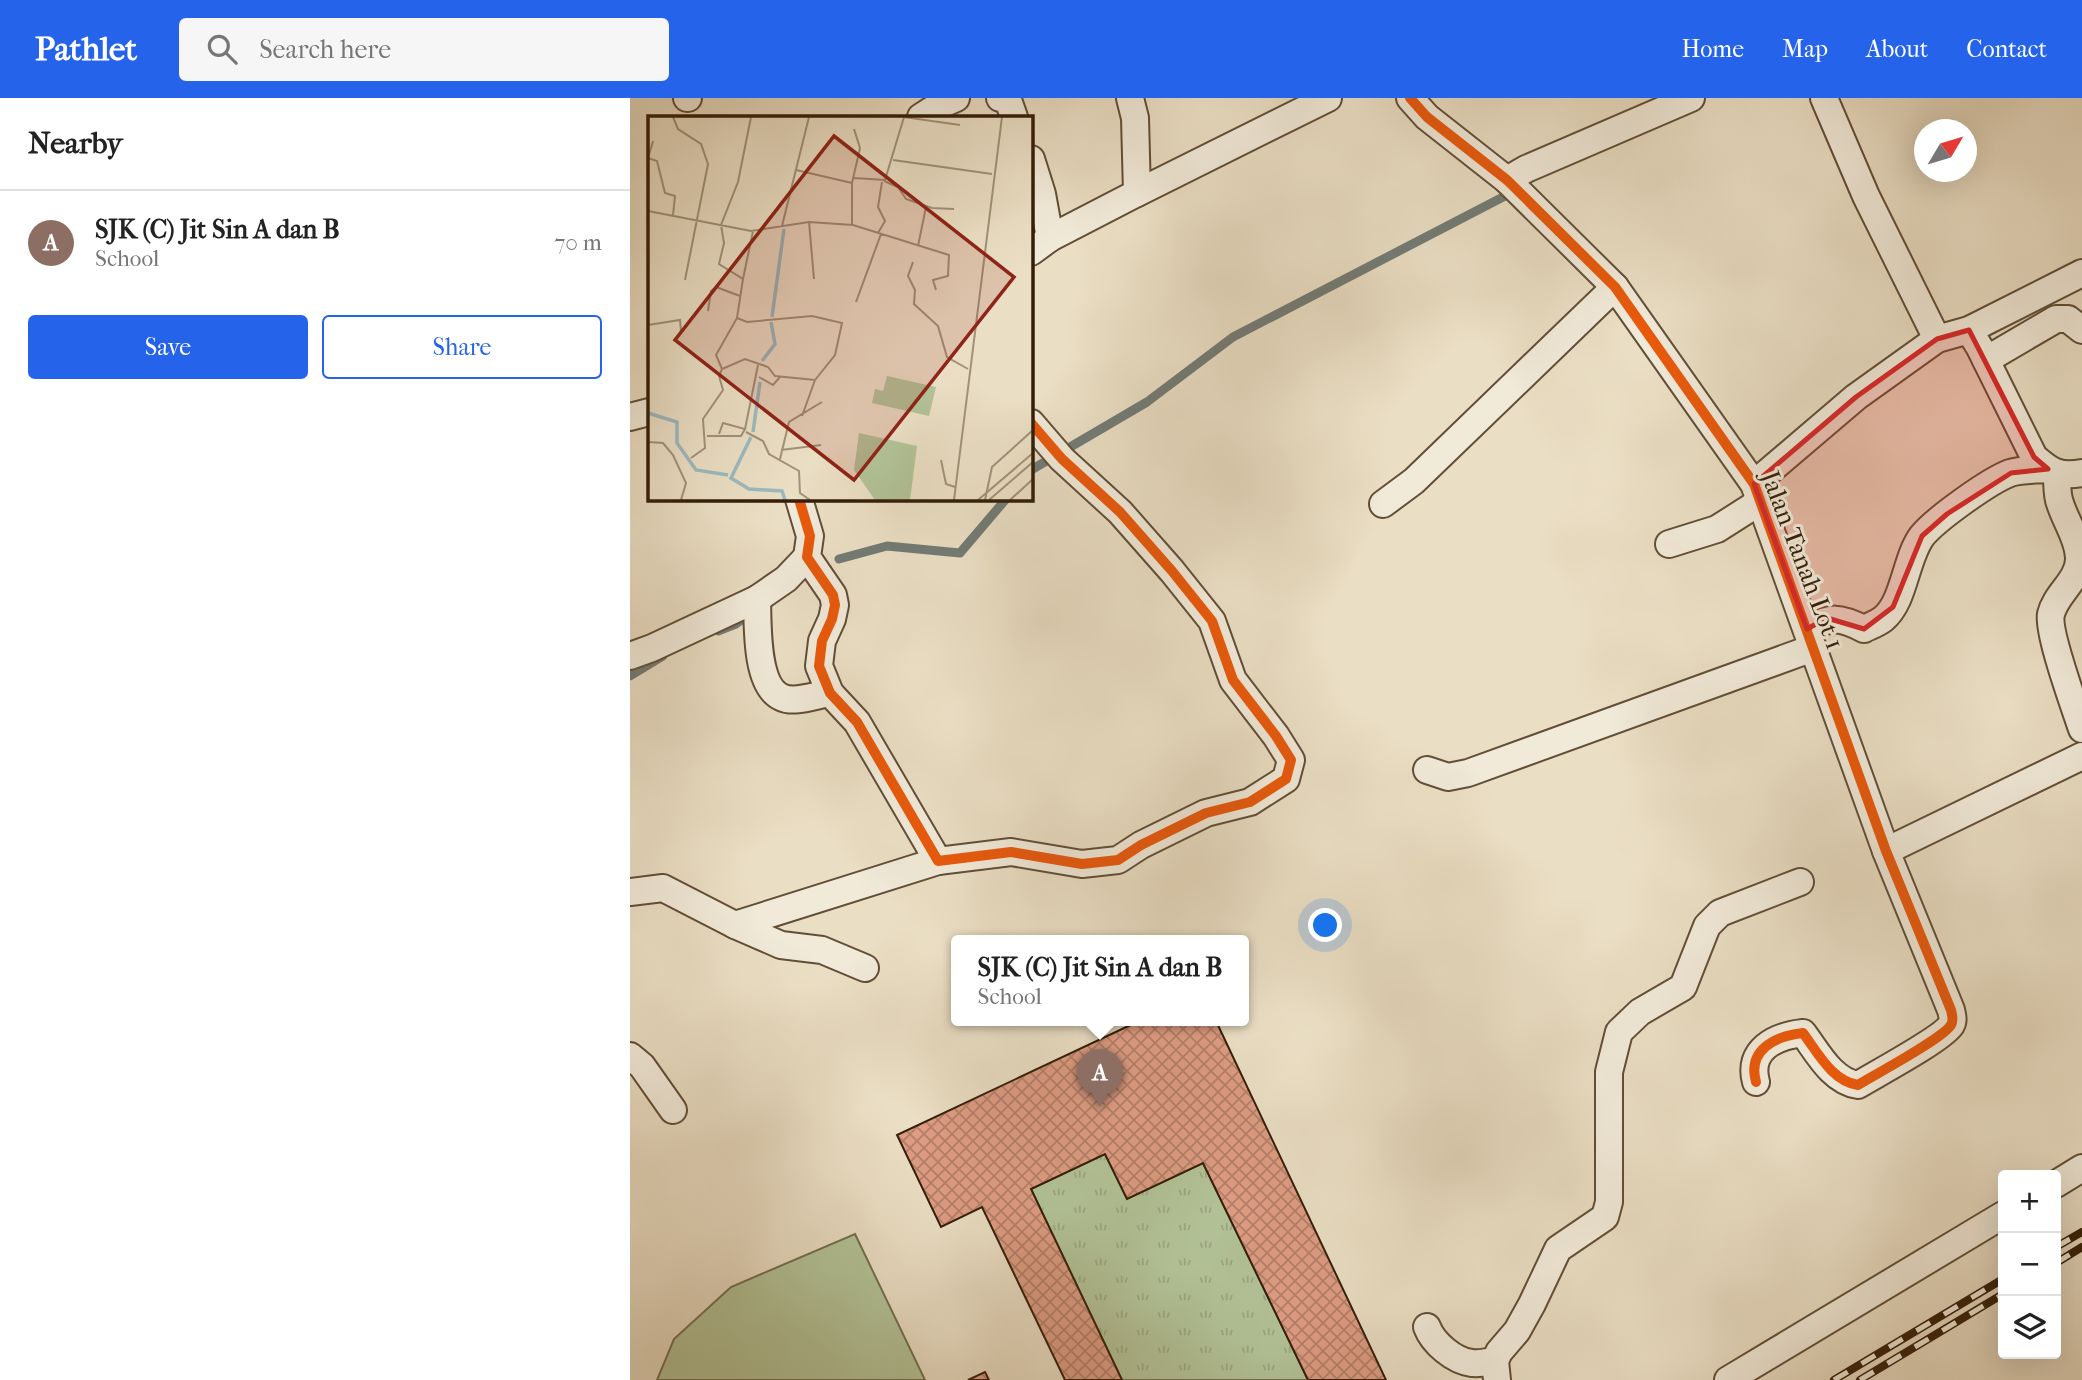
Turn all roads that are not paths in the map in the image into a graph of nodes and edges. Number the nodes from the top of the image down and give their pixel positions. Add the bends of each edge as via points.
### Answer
1 (956, 98) edge
2 (1000, 98) edge
3 (1130, 98) edge
4 (1328, 98) edge
5 (1410, 98) edge
6 (1691, 98) edge
7 (1824, 98) edge
8 (923, 116) edge
9 (1014, 116) edge
10 (1032, 162) edge
11 (1507, 180) junction
12 (1137, 193) junction
13 (1040, 245) edge
14 (2082, 273) edge
15 (1615, 287) junction
16 (1969, 330) junction
17 (2082, 330) edge
18 (1937, 339) junction
19 (1986, 360) junction
20 (648, 412) edge
21 (630, 417) edge
22 (1032, 424) edge
23 (2062, 472) edge
24 (1758, 493) junction
25 (799, 500) edge
26 (1383, 505) dead end
27 (1668, 544) dead end
28 (807, 557) junction
29 (757, 599) junction
30 (1810, 638) junction
31 (630, 656) edge
32 (830, 693) junction
33 (2082, 729) edge
34 (2082, 756) edge
35 (1427, 770) dead end
36 (1886, 851) junction
37 (938, 862) junction
38 (1800, 882) dead end
39 (630, 891) edge
40 (735, 925) junction
41 (865, 968) dead end
42 (630, 1056) edge
43 (1756, 1082) dead end
44 (673, 1110) dead end
45 (2082, 1168) edge
46 (2061, 1181) edge
47 (1998, 1218) edge
48 (1427, 1327) dead end
49 (1496, 1370) edge
50 (1728, 1380) edge

1 - 8 street
2 - 9 street via 1008,100
3 - 12 street via 1135,118
4 - 12 street
5 - 11 street, Jalan Tanah Lot 1 via 1427,117
6 - 11 street
7 - 18 street via 1866,197
10 - 13 street via 1042,194
11 - 15 street, Jalan Tanah Lot 1
12 - 13 street
14 - 16 street
15 - 24 street, Jalan Tanah Lot 1
15 - 26 street via 1414,481
16 - 18 street
16 - 19 street
17 - 19 street via 2068,319 2056,319
18 - 24 street via 1856,397
19 - 23 street via 2034,457
20 - 21 street
22 - 37 street via 1120,512 1212,621 1233,680 1291,760 1286,779 1250,802 1206,813 1118,860 1082,864 1011,852
23 - 30 street via 2011,473 1981,489 1922,536 1893,607 1882,619 1864,629 1827,618
23 - 33 street via 2058,498 2079,559 2076,573 2050,616
24 - 27 street via 1717,529
24 - 30 street, Jalan Tanah Lot 1
25 - 28 street via 810,536
28 - 29 street
28 - 32 street via 835,605 819,666
29 - 31 street
29 - 32 street via 760,653 772,690 790,700
30 - 35 street via 1468,773 1448,777
30 - 36 street, Jalan Tanah Lot 1
32 - 37 street via 857,722
34 - 36 street
36 - 43 street, Jalan Tanah Lot 1 via 1953,1020 1950,1027 1858,1085 1832,1071 1803,1033 1792,1034 1757,1055 1752,1069
37 - 40 street
38 - 49 street via 1720,913 1707,926 1683,987 1640,1012 1619,1031 1609,1072 1609,1202 1605,1217 1558,1249 1517,1331 1499,1352
39 - 40 street via 663,888
40 - 41 street via 781,945 821,950
42 - 44 street
45 - 46 street
47 - 50 street
48 - 49 street via 1451,1356

